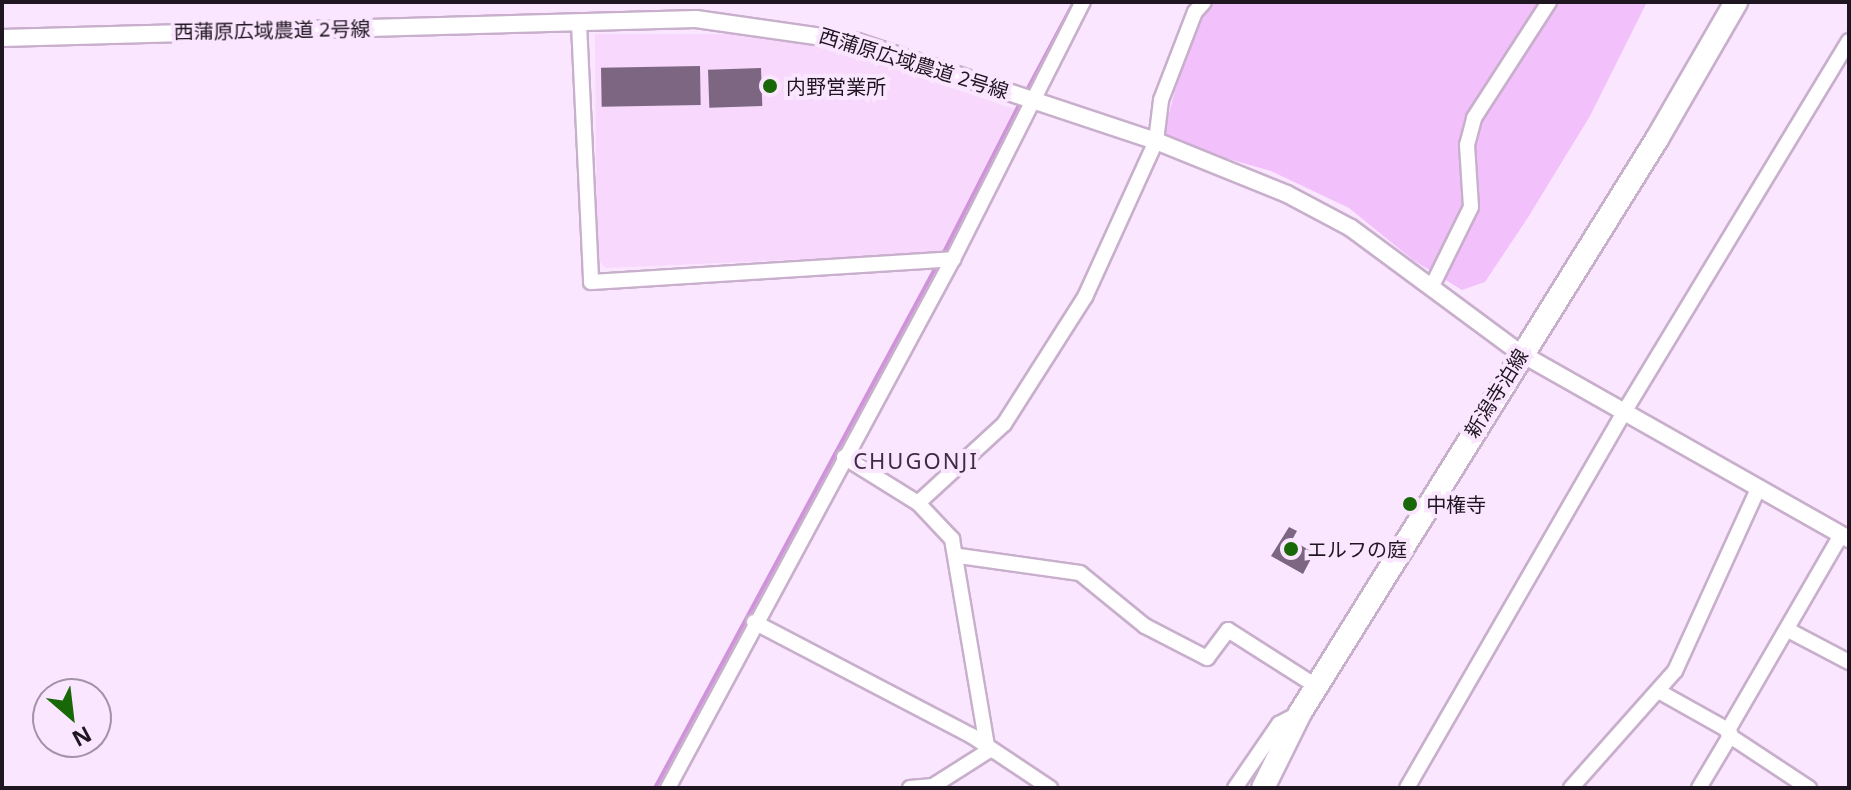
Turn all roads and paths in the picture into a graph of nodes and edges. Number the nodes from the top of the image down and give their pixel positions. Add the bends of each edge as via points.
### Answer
1 (1083, 2) edge
2 (1204, 2) edge
3 (1549, 2) edge
4 (1736, 2) edge
5 (579, 24) junction
6 (2, 38) edge
7 (1849, 41) edge
8 (1033, 101) junction
9 (1156, 141) junction
10 (953, 259) junction
11 (1433, 284) junction
12 (1520, 353) junction
13 (1623, 414) junction
14 (844, 457) junction
15 (1757, 491) junction
16 (918, 503) junction
17 (1845, 537) edge
18 (959, 556) junction
19 (754, 622) junction
20 (1788, 630) junction
21 (1849, 662) edge
22 (1316, 686) junction
23 (1660, 692) junction
24 (1300, 713) junction
25 (1729, 733) junction
26 (988, 751) junction
27 (668, 788) edge
28 (910, 788) edge
29 (1050, 788) edge
30 (1235, 788) edge
31 (1263, 788) edge
32 (1407, 788) edge
33 (1571, 788) edge
34 (1699, 788) edge
35 (1809, 788) edge

1 - 8 street
2 - 9 street via 1195,12 1161,100
3 - 11 street via 1474,118 1467,145 1471,207
4 - 12 main road, 新潟寺泊線 via 1657,139
5 - 6 street, 西蒲原広域農道 2号線
5 - 8 street, 西蒲原広域農道 2号線 via 696,19 817,32
5 - 10 street via 591,282
7 - 13 street
8 - 9 street, 西蒲原広域農道 2号線
8 - 10 street
9 - 11 street, 西蒲原広域農道 2号線 via 1300,201 1351,228
9 - 16 street via 1085,297 1004,424
10 - 14 street
11 - 12 street, 西蒲原広域農道 2号線
12 - 13 street, 西蒲原広域農道 2号線
12 - 22 main road, 新潟寺泊線
13 - 15 street, 西蒲原広域農道 2号線 via 1679,441
13 - 32 street
14 - 16 street
14 - 19 street
15 - 17 street, 西蒲原広域農道 2号線
15 - 23 street via 1690,647
16 - 18 street via 952,539
17 - 20 street
18 - 22 street via 1080,573 1145,626 1207,658 1228,630
18 - 26 street via 961,605
19 - 26 street via 972,736
19 - 27 street
20 - 21 street
20 - 25 street
22 - 24 main road, 新潟寺泊線
23 - 25 street
23 - 33 street
24 - 30 street via 1279,724
24 - 31 main road, 新潟寺泊線
25 - 34 street
25 - 35 street
26 - 28 street via 933,786
26 - 29 street

